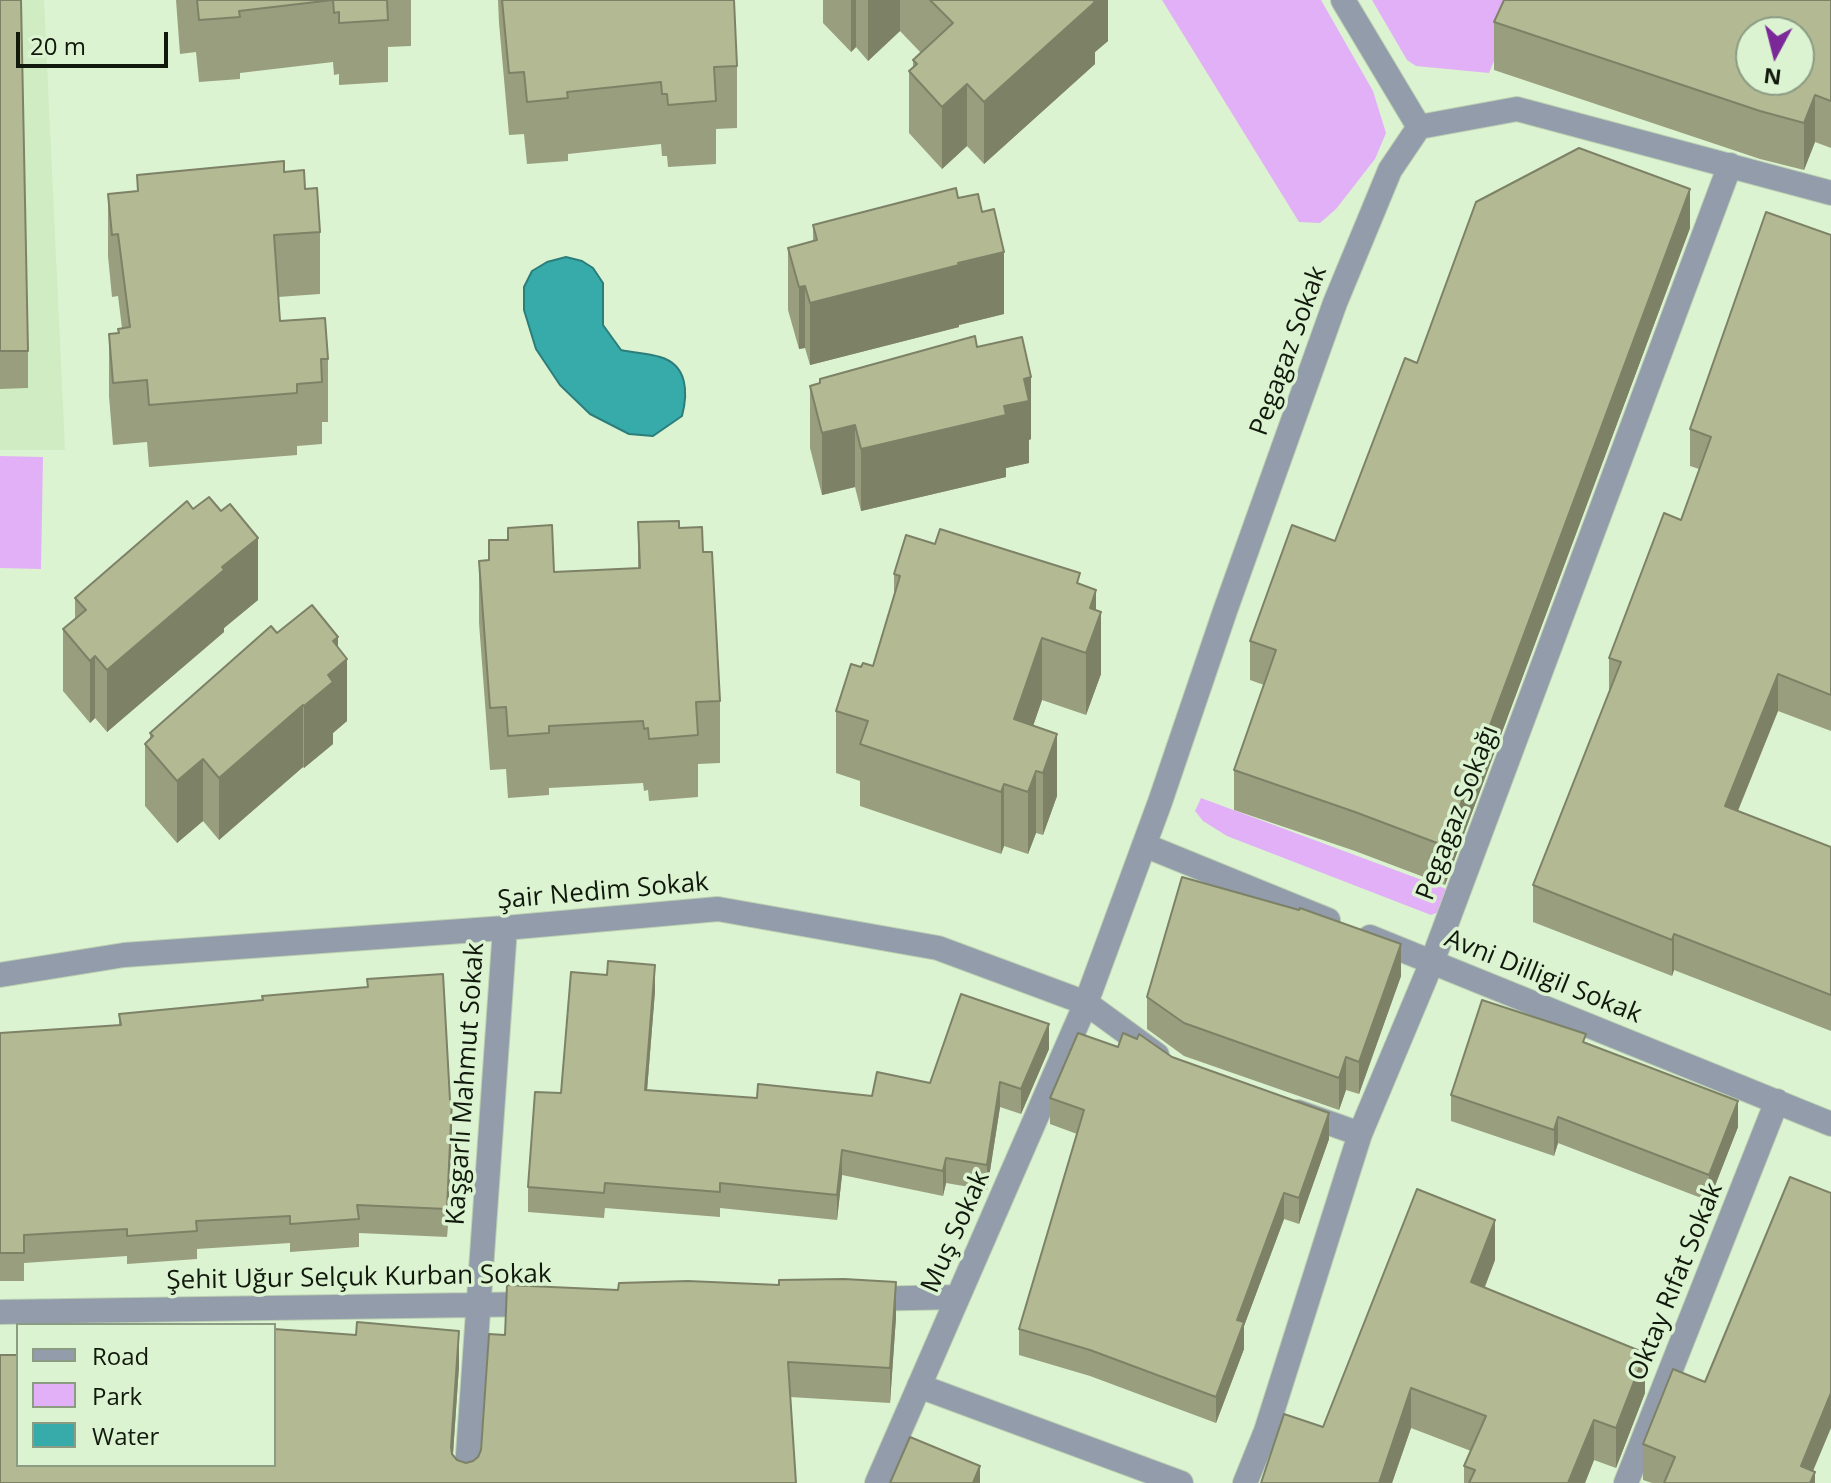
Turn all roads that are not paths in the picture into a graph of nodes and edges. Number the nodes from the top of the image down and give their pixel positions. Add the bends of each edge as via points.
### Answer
1 (1343, 0) edge
2 (1419, 127) junction
3 (1730, 165) junction
4 (1831, 193) edge
5 (1144, 845) junction
6 (505, 928) junction
7 (1432, 962) junction
8 (0, 968) edge
9 (1086, 1003) junction
10 (1177, 1069) edge
11 (1777, 1101) junction
12 (1275, 1104) edge
13 (1831, 1124) edge
14 (1360, 1134) junction
15 (958, 1297) junction
16 (846, 1299) edge
17 (558, 1303) edge
18 (478, 1305) junction
19 (0, 1312) edge
20 (919, 1386) junction
21 (466, 1483) edge
22 (877, 1483) edge
23 (1181, 1483) edge
24 (1245, 1483) edge
25 (1626, 1483) edge

1 - 2 street
2 - 3 street via 1517,109
2 - 5 street, Pegagaz Sokak via 1390,170 1335,303
3 - 4 street
3 - 7 street, Pegagaz Sokağı
5 - 7 street, Avni Dilligil Sokak
5 - 9 street, Pegagaz Sokak
6 - 8 street, Şair Nedim Sokak
6 - 9 street, Şair Nedim Sokak via 718,909 938,948
6 - 18 street, Kaşgarlı Mahmut Sokak
7 - 11 street, Avni Dilligil Sokak
7 - 14 street, Pegagaz Sokağı
9 - 10 street, Şair Nedim Sokak
9 - 15 street, Muş Sokak
11 - 13 street, Avni Dilligil Sokak
11 - 25 street, Oktay Rıfat Sokak
12 - 14 street
14 - 24 street, Pegagaz Sokağı
15 - 16 street
15 - 20 street, Muş Sokak
17 - 18 street, Şehit Uğur Selçuk Kurban Sokak
18 - 19 street, Şehit Uğur Selçuk Kurban Sokak
18 - 21 street, Kaşgarlı Mahmut Sokak
20 - 22 street, Muş Sokak
20 - 23 street

